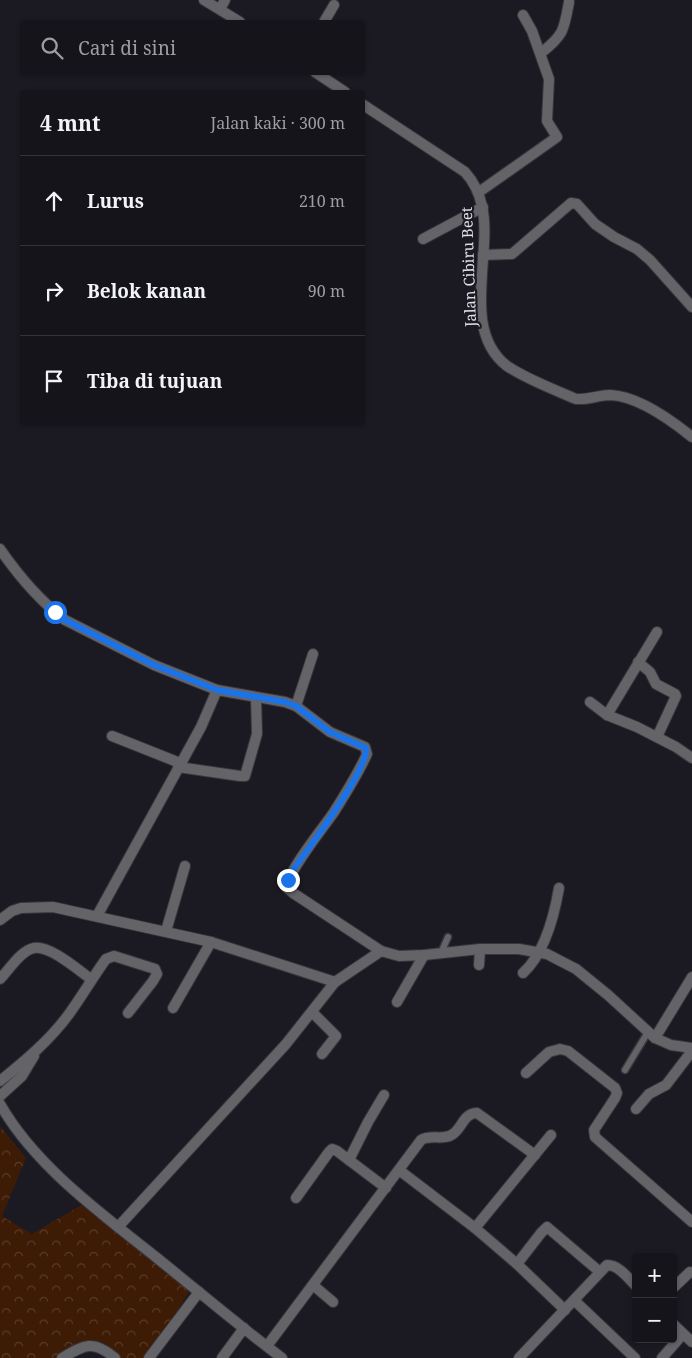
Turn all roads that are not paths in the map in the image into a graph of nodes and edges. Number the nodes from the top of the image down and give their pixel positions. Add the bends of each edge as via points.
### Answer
1 (204, 0) edge
2 (569, 2) dead end
3 (222, 5) edge
4 (334, 5) dead end
5 (523, 15) dead end
6 (238, 20) edge
7 (325, 20) edge
8 (541, 53) junction
9 (320, 75) edge
10 (342, 90) edge
11 (365, 106) edge
12 (479, 192) junction
13 (483, 207) junction
14 (422, 239) dead end
15 (483, 254) junction
16 (692, 307) edge
17 (692, 437) edge
18 (0, 549) edge
19 (657, 632) dead end
20 (313, 654) dead end
21 (638, 662) junction
22 (217, 690) junction
23 (256, 698) junction
24 (590, 702) dead end
25 (296, 706) junction
26 (607, 715) junction
27 (112, 736) dead end
28 (657, 737) junction
29 (692, 758) edge
30 (179, 765) junction
31 (185, 866) dead end
32 (559, 888) dead end
33 (97, 916) junction
34 (0, 920) edge
35 (166, 931) junction
36 (448, 937) dead end
37 (210, 942) junction
38 (480, 949) junction
39 (381, 951) junction
40 (539, 952) junction
41 (441, 953) junction
42 (424, 955) junction
43 (479, 965) dead end
44 (523, 973) dead end
45 (692, 977) edge
46 (0, 979) edge
47 (91, 979) junction
48 (334, 982) junction
49 (397, 1002) dead end
50 (173, 1008) dead end
51 (312, 1012) junction
52 (128, 1013) dead end
53 (651, 1035) junction
54 (692, 1049) edge
55 (35, 1053) junction
56 (322, 1054) dead end
57 (625, 1070) dead end
58 (526, 1073) dead end
59 (0, 1082) edge
60 (384, 1095) dead end
61 (0, 1096) edge
62 (0, 1104) edge
63 (636, 1109) dead end
64 (551, 1135) dead end
65 (535, 1155) junction
66 (349, 1160) junction
67 (399, 1170) junction
68 (386, 1188) junction
69 (296, 1198) dead end
70 (692, 1222) edge
71 (118, 1227) junction
72 (475, 1228) junction
73 (517, 1264) junction
74 (600, 1272) junction
75 (690, 1272) dead end
76 (632, 1282) edge
77 (677, 1284) edge
78 (313, 1285) junction
79 (199, 1292) junction
80 (575, 1300) junction
81 (333, 1302) dead end
82 (565, 1310) junction
83 (244, 1328) junction
84 (677, 1328) edge
85 (683, 1334) junction
86 (692, 1342) edge
87 (266, 1346) junction
88 (62, 1358) edge
89 (114, 1358) edge
90 (149, 1358) edge
91 (222, 1358) edge
92 (282, 1358) edge
93 (519, 1358) edge
94 (635, 1358) edge
95 (662, 1358) edge

1 - 3 street
2 - 8 street via 564,28
3 - 6 street
4 - 7 street
5 - 8 street
8 - 12 street via 549,79 547,121 557,136
9 - 10 street
11 - 12 street, Jalan Cibiru Beet via 465,172
12 - 13 street, Jalan Cibiru Beet
13 - 14 street
13 - 15 street, Jalan Cibiru Beet
15 - 16 street via 512,254 572,204 577,204 595,224 650,260
15 - 17 street, Jalan Cibiru Beet via 481,289 485,337 492,350 507,365 576,399 607,395 633,400 678,425
18 - 22 street via 20,578 65,620 154,665
19 - 21 street
20 - 25 street
21 - 26 street
21 - 28 street via 650,672 656,684 676,696
22 - 23 street
22 - 30 street
23 - 25 street
23 - 30 street via 258,734 245,776
24 - 26 street
25 - 39 street via 330,732 365,747 367,754 334,811 293,870 287,888
26 - 28 street
27 - 30 street
28 - 29 street
30 - 33 street
31 - 35 street
32 - 40 street via 556,906
33 - 34 street via 53,907 21,908
33 - 35 street
35 - 37 street
36 - 41 lane
37 - 48 street
37 - 50 street
38 - 40 street
38 - 41 street
38 - 43 street
39 - 42 street via 399,956
39 - 48 street
40 - 44 street
40 - 53 street via 576,969
41 - 42 street
42 - 49 street
45 - 53 street
46 - 47 street via 22,955 34,948 54,953
47 - 52 street via 109,956 155,969 157,974 153,982
47 - 55 street via 70,1013
48 - 51 street
51 - 56 street via 336,1036
51 - 71 street
53 - 54 street via 671,1045
53 - 57 lane
54 - 63 street via 666,1085 649,1094
55 - 59 street
55 - 61 street via 22,1076
58 - 70 street via 549,1052 560,1049 568,1051 615,1088 615,1098 594,1130 595,1137
60 - 66 street
62 - 71 street via 23,1140 43,1161
64 - 65 street
65 - 67 street via 473,1113 453,1134 421,1140
65 - 72 street
66 - 68 street
66 - 69 street via 332,1149
67 - 68 street
67 - 72 street
68 - 78 street
71 - 79 street
72 - 73 street
73 - 74 street via 547,1227
73 - 82 street
74 - 76 street via 614,1265
74 - 80 street
75 - 77 street
78 - 81 street
78 - 87 street
79 - 83 street
79 - 90 street
80 - 82 street
80 - 94 street
82 - 93 street
83 - 87 street
83 - 91 street
84 - 85 street
85 - 86 street
85 - 95 street
87 - 92 street
88 - 89 street via 89,1345 106,1351

